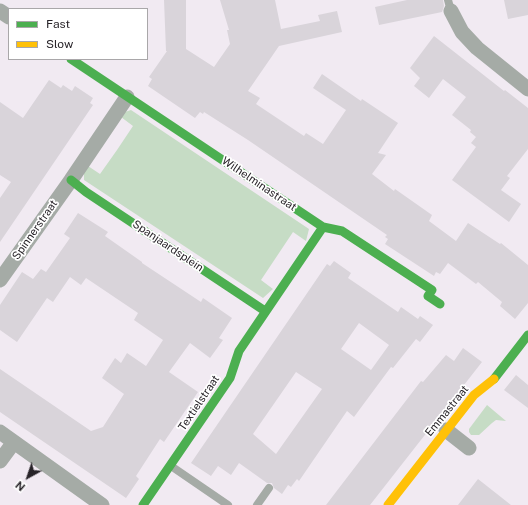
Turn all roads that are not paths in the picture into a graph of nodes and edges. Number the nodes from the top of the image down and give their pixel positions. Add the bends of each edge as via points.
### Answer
1 (449, 5) edge
2 (72, 60) edge
3 (528, 89) edge
4 (128, 97) junction
5 (71, 180) junction
6 (323, 227) junction
7 (0, 280) edge
8 (440, 304) dead end
9 (265, 311) junction
10 (528, 335) edge
11 (446, 430) junction
12 (0, 432) edge
13 (14, 442) junction
14 (469, 448) dead end
15 (0, 461) edge
16 (171, 466) junction
17 (269, 488) dead end
18 (102, 505) edge
19 (143, 505) edge
20 (228, 505) edge
21 (257, 505) edge
22 (388, 505) edge

1 - 3 street via 462,32 477,48
2 - 4 street, Wilhelminastraat
4 - 5 street
4 - 6 street, Wilhelminastraat
5 - 7 street, Spinnerstraat
5 - 9 street, Spanjaardsplein
6 - 8 street, Wilhelminastraat via 342,231 432,290 428,296
6 - 9 street
9 - 16 street, Textielstraat via 239,351 230,378
10 - 11 street, Emmastraat via 494,379 474,395
11 - 14 street
11 - 22 street, Emmastraat
12 - 13 street
13 - 15 street
13 - 18 street
16 - 19 street, Textielstraat
16 - 20 lane
17 - 21 lane

